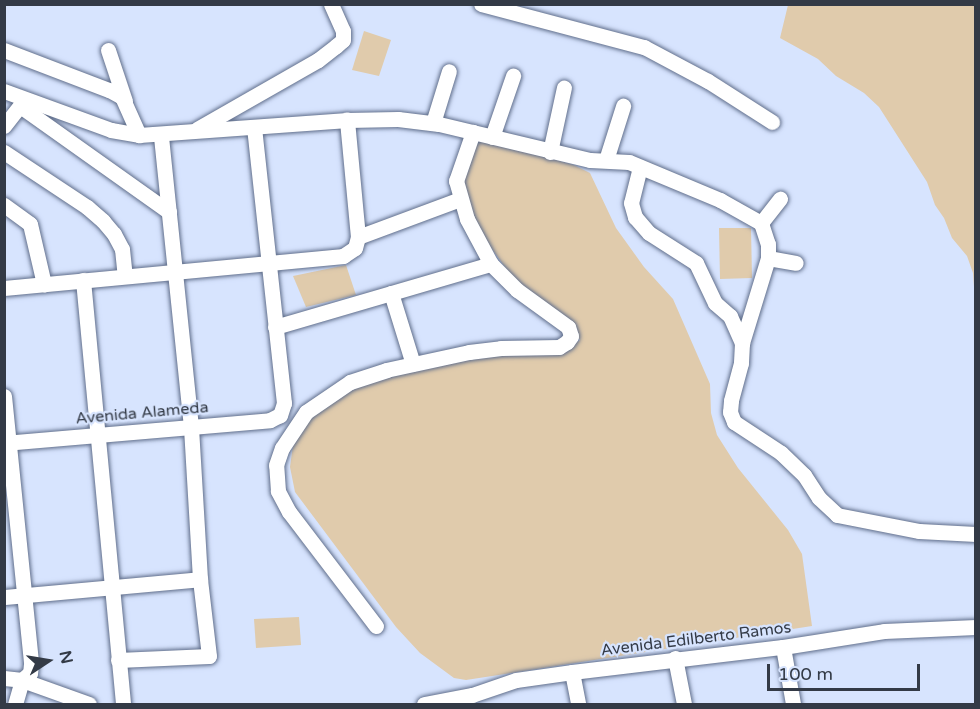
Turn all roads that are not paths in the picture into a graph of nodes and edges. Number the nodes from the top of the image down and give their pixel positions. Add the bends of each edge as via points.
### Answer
1 (331, 4) edge
2 (481, 4) edge
3 (4, 50) edge
4 (108, 50) dead end
5 (449, 71) dead end
6 (513, 76) dead end
7 (564, 87) dead end
8 (4, 91) edge
9 (22, 103) junction
10 (127, 106) junction
11 (623, 106) dead end
12 (347, 120) junction
13 (772, 122) dead end
14 (433, 123) junction
15 (4, 126) edge
16 (254, 127) junction
17 (192, 132) junction
18 (473, 132) junction
19 (139, 135) junction
20 (161, 135) junction
21 (492, 137) junction
22 (4, 152) edge
23 (550, 152) junction
24 (606, 160) junction
25 (640, 167) junction
26 (460, 199) junction
27 (780, 199) dead end
28 (4, 205) edge
29 (169, 212) junction
30 (760, 223) junction
31 (358, 237) junction
32 (768, 258) junction
33 (796, 262) dead end
34 (269, 263) junction
35 (490, 264) junction
36 (176, 272) junction
37 (125, 276) junction
38 (83, 280) junction
39 (44, 284) junction
40 (4, 288) edge
41 (391, 293) junction
42 (275, 327) junction
43 (742, 343) junction
44 (413, 364) junction
45 (4, 396) edge
46 (306, 412) junction
47 (280, 415) junction
48 (191, 427) junction
49 (97, 435) junction
50 (7, 442) edge
51 (975, 534) edge
52 (200, 579) junction
53 (112, 588) junction
54 (24, 595) junction
55 (4, 597) edge
56 (376, 626) dead end
57 (975, 627) edge
58 (783, 647) junction
59 (675, 658) junction
60 (118, 660) junction
61 (572, 672) junction
62 (4, 678) edge
63 (22, 680) junction
64 (473, 700) edge
65 (15, 705) edge
66 (89, 705) edge
67 (123, 705) edge
68 (424, 705) edge
69 (578, 705) edge
70 (684, 705) edge
71 (794, 705) edge

1 - 17 street via 343,40 309,66
2 - 13 street via 644,47 708,81
3 - 10 street via 109,90 122,97
4 - 10 street
5 - 14 street
6 - 21 street
7 - 23 street
8 - 9 street
9 - 15 street
9 - 19 street
9 - 29 street
10 - 19 street
11 - 24 street
12 - 14 street
12 - 16 street
12 - 31 street
14 - 18 street
16 - 17 street
16 - 34 street
17 - 20 street
18 - 21 street
18 - 26 street via 456,181
19 - 20 street
20 - 29 street
21 - 23 street
22 - 37 street via 87,207 103,222 122,249
23 - 24 street
24 - 25 street
25 - 30 street via 720,201
25 - 43 street via 631,203 635,217 649,232 696,263 715,303 730,316
26 - 31 street
26 - 35 street
27 - 30 street
28 - 39 street via 30,224
29 - 36 street
30 - 32 street via 765,231
31 - 34 street via 355,248 343,256
32 - 33 street
32 - 43 street
34 - 36 street
34 - 42 street
35 - 41 street
35 - 44 street via 517,290 568,327 571,336 567,342 559,347 480,351
36 - 37 street
36 - 48 street
37 - 38 street
38 - 39 street
38 - 49 street
39 - 40 street
41 - 42 street
41 - 44 street
42 - 47 street via 284,403
43 - 51 street via 731,401 734,422 781,453 837,516 919,531
44 - 46 street via 350,382
45 - 50 street
46 - 47 street, Avenida Alameda
46 - 56 street via 282,448 276,465 278,491 289,512
47 - 48 street, Avenida Alameda via 270,420
48 - 49 street, Avenida Alameda
48 - 52 street
49 - 50 street, Avenida Alameda
49 - 53 street
50 - 54 street
52 - 53 street
52 - 60 street via 209,656
53 - 54 street
53 - 60 street
54 - 55 street
54 - 63 street via 31,664 30,672
57 - 58 street, Avenida Edilberto Ramos via 884,631
58 - 59 street, Avenida Edilberto Ramos
58 - 71 street
59 - 61 street, Avenida Edilberto Ramos
59 - 70 street
60 - 67 street
61 - 64 street, Avenida Edilberto Ramos via 516,680
61 - 69 street
62 - 63 street
63 - 65 street
63 - 66 street
64 - 68 street, Avenida Edilberto Ramos

